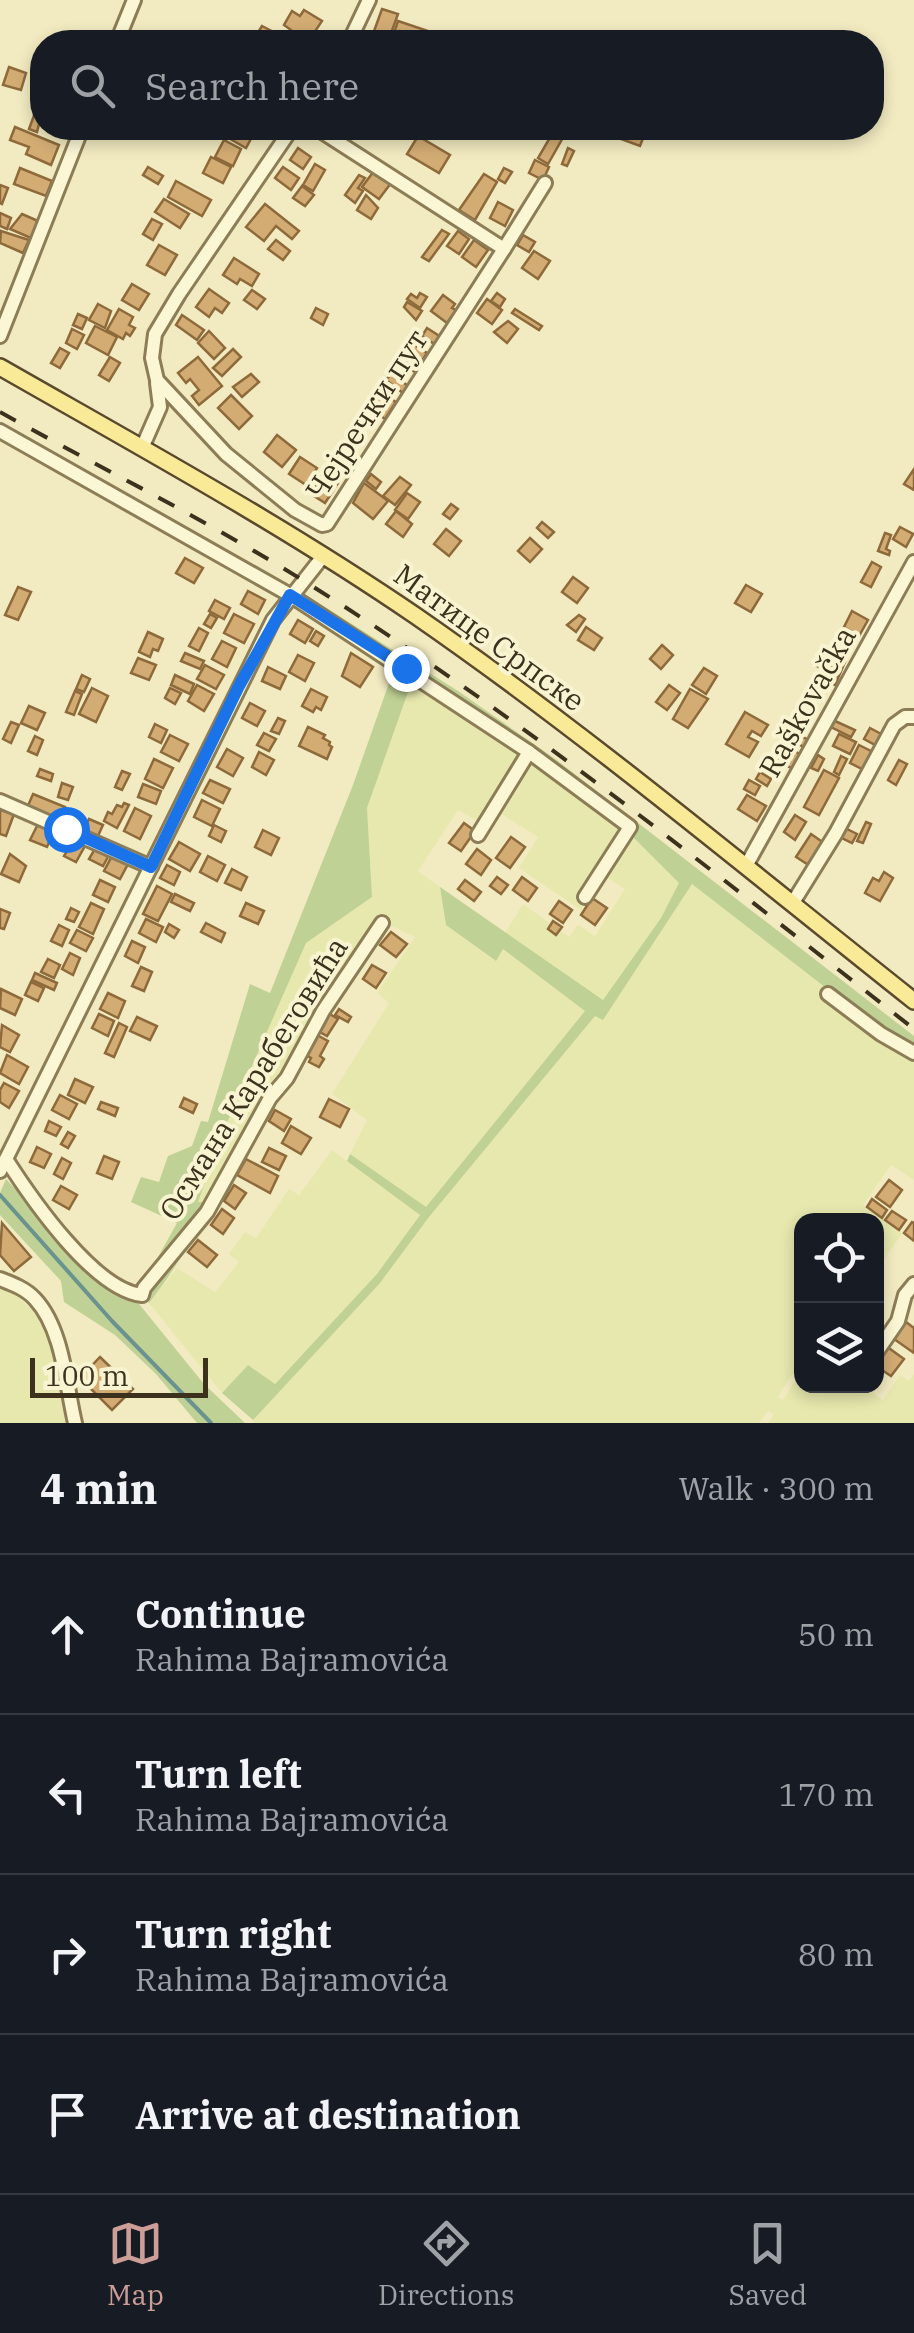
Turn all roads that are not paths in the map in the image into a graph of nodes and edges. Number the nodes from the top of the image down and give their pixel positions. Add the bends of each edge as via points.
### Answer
1 (134, 0) edge
2 (369, 0) edge
3 (122, 30) edge
4 (355, 30) edge
5 (77, 140) edge
6 (284, 140) edge
7 (335, 140) edge
8 (545, 183) dead end
9 (504, 248) junction
10 (0, 336) edge
11 (0, 367) edge
12 (157, 380) junction
13 (0, 431) edge
14 (142, 448) junction
15 (324, 556) junction
16 (914, 562) edge
17 (290, 595) junction
18 (914, 717) edge
19 (529, 752) junction
20 (0, 801) edge
21 (478, 836) dead end
22 (746, 866) junction
23 (151, 867) junction
24 (585, 896) dead end
25 (792, 904) junction
26 (382, 923) dead end
27 (828, 994) dead end
28 (914, 1001) edge
29 (914, 1053) edge
30 (3, 1165) edge
31 (0, 1279) edge
32 (914, 1284) edge
33 (884, 1342) edge
34 (75, 1423) edge

1 - 3 street
2 - 4 street
5 - 10 street
6 - 12 street via 155,334
7 - 9 street
8 - 9 street, Чејречки пут
9 - 12 street, Чејречки пут via 327,524 295,510 226,454
11 - 14 main road, Матице Српске
12 - 14 street via 160,406
13 - 17 street
14 - 15 main road, Матице Српске
15 - 17 street
15 - 22 main road, Матице Српске via 475,658
16 - 22 street, Raškovačka
17 - 19 street
17 - 23 street
18 - 25 street via 894,725
19 - 21 street
19 - 24 street via 630,827
20 - 23 street
22 - 25 main road, Матице Српске
23 - 30 street
25 - 28 main road, Матице Српске
26 - 30 street, Османа Карабеговића via 270,1098 207,1212 142,1295 93,1266
27 - 29 street
31 - 34 street via 21,1288 44,1312
32 - 33 street

